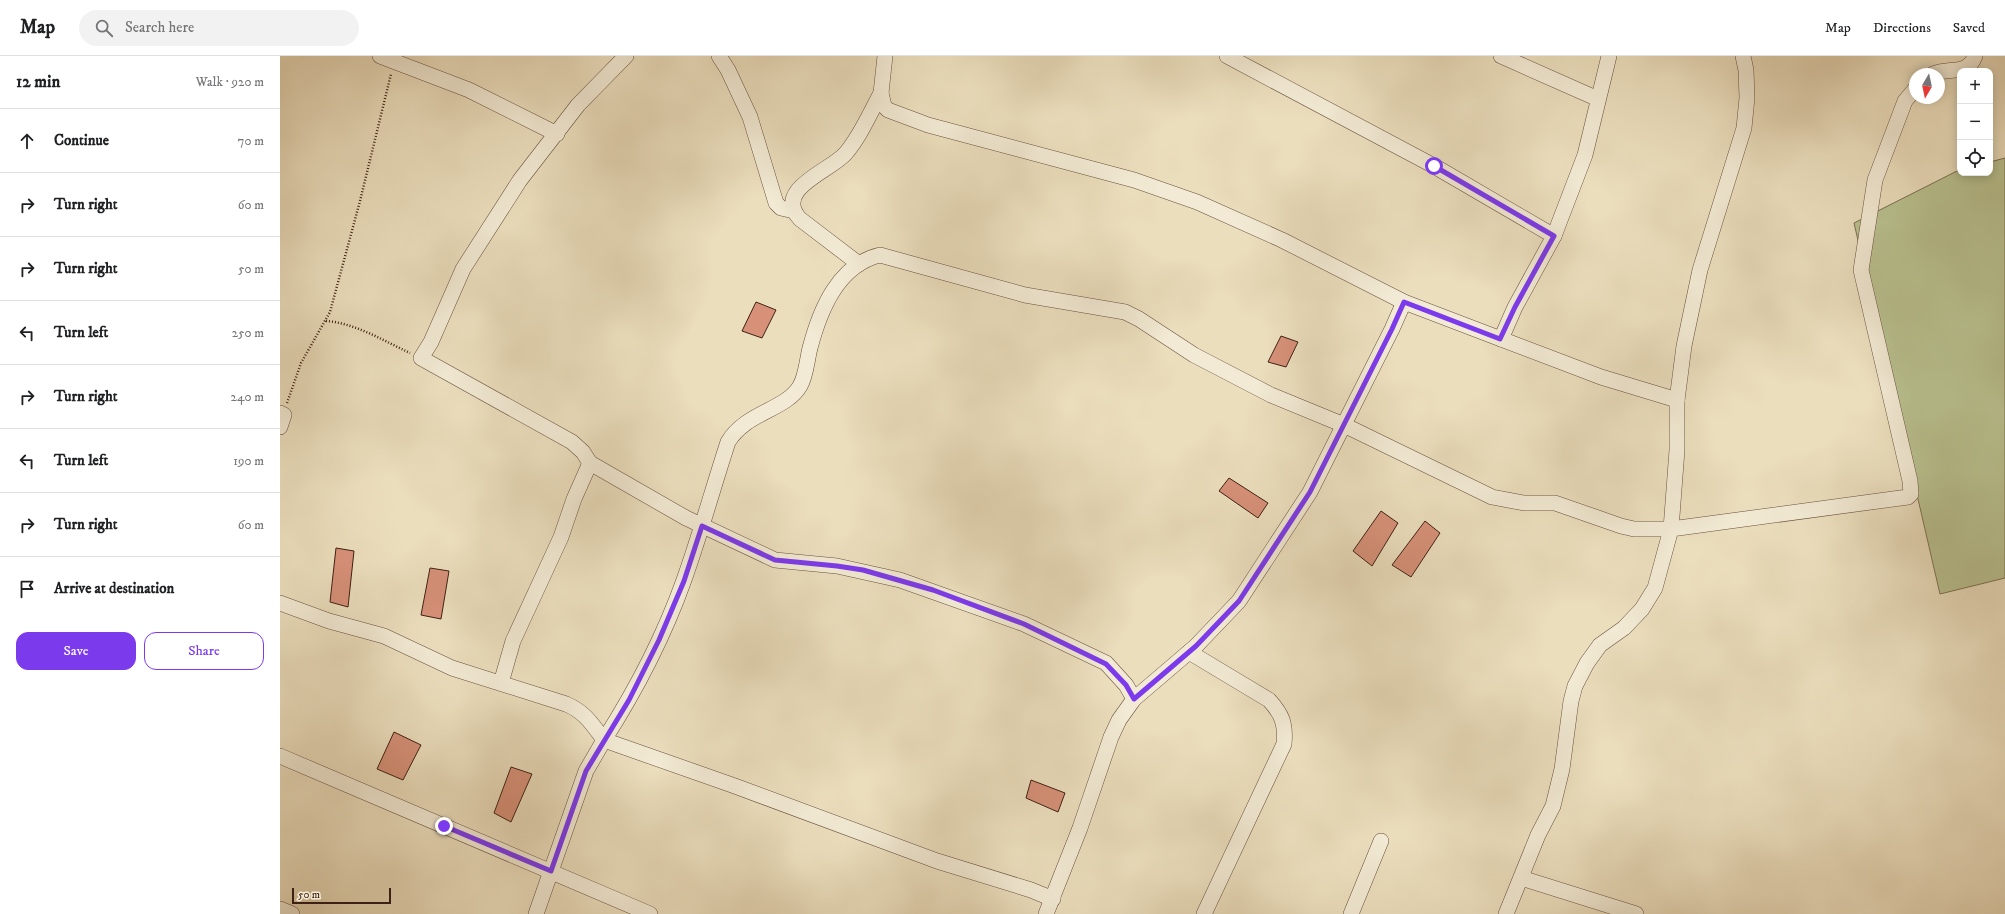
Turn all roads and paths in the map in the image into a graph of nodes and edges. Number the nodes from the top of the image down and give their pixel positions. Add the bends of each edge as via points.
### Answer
1 (626, 56) edge
2 (719, 56) edge
3 (884, 56) edge
4 (1227, 56) edge
5 (1501, 56) edge
6 (1609, 56) edge
7 (1743, 56) edge
8 (1975, 56) edge
9 (387, 59) edge
10 (1945, 71) edge
11 (881, 93) junction
12 (1909, 96) edge
13 (1598, 99) junction
14 (557, 134) junction
15 (794, 211) junction
16 (1554, 236) junction
17 (858, 264) junction
18 (1404, 302) junction
19 (326, 321) junction
20 (1500, 339) junction
21 (421, 358) junction
22 (1677, 400) junction
23 (281, 418) edge
24 (1344, 426) junction
25 (590, 463) junction
26 (702, 526) junction
27 (1671, 530) junction
28 (280, 603) edge
29 (1190, 652) junction
30 (501, 683) junction
31 (1134, 699) junction
32 (604, 740) junction
33 (280, 756) edge
34 (1381, 840) dead end
35 (551, 871) junction
36 (1521, 878) junction
37 (1053, 899) junction
38 (280, 909) edge
39 (292, 914) edge
40 (536, 914) edge
41 (650, 914) edge
42 (1046, 914) edge
43 (1204, 914) edge
44 (1351, 914) edge
45 (1506, 914) edge
46 (1636, 914) edge

1 - 14 street via 578,105
2 - 15 street via 750,117 776,203 781,208
3 - 11 street
4 - 16 street via 1434,166
5 - 13 street
6 - 13 street
7 - 22 street via 1747,98 1744,128 1700,270 1684,346
8 - 10 street via 1972,64 1963,70
9 - 14 street via 469,90
9 - 19 path via 338,285
11 - 15 street via 845,153 804,183 796,192
11 - 18 street via 886,108 928,125 1134,180 1196,202 1282,240
12 - 27 street via 1875,180 1861,270 1911,494 1908,497
13 - 16 street via 1585,155
14 - 21 street via 520,180 463,269 431,342
15 - 17 street via 800,219
16 - 20 street
17 - 24 street via 880,255 1025,296 1125,312 1214,366 1271,395
17 - 26 street via 842,279 824,306 810,346 801,385 795,394 745,423 731,437
18 - 20 street
18 - 24 street
19 - 21 path via 351,326
19 - 23 path via 301,363
20 - 22 street via 1601,377
21 - 25 street via 572,442
22 - 27 street via 1677,450
24 - 27 street via 1492,497 1524,503 1555,503 1634,529
24 - 29 street via 1310,492 1239,601
25 - 26 street
25 - 30 street via 561,537 513,641
26 - 31 street via 775,560 837,566 885,576 933,590 1024,624 1106,664 1126,685
26 - 32 street via 684,581 659,640 629,700
27 - 36 street via 1655,588 1642,609 1624,628 1600,645 1575,686 1562,770 1553,806 1538,834
28 - 30 street via 384,636 440,663
29 - 31 street
29 - 43 street via 1269,700 1284,719 1285,730 1284,744
30 - 32 street via 579,709
31 - 37 street via 1111,737
32 - 35 street via 586,771
32 - 37 street via 937,861
33 - 35 street
34 - 44 street
35 - 40 street
35 - 41 street
36 - 45 street
36 - 46 street
37 - 42 street
38 - 39 street

